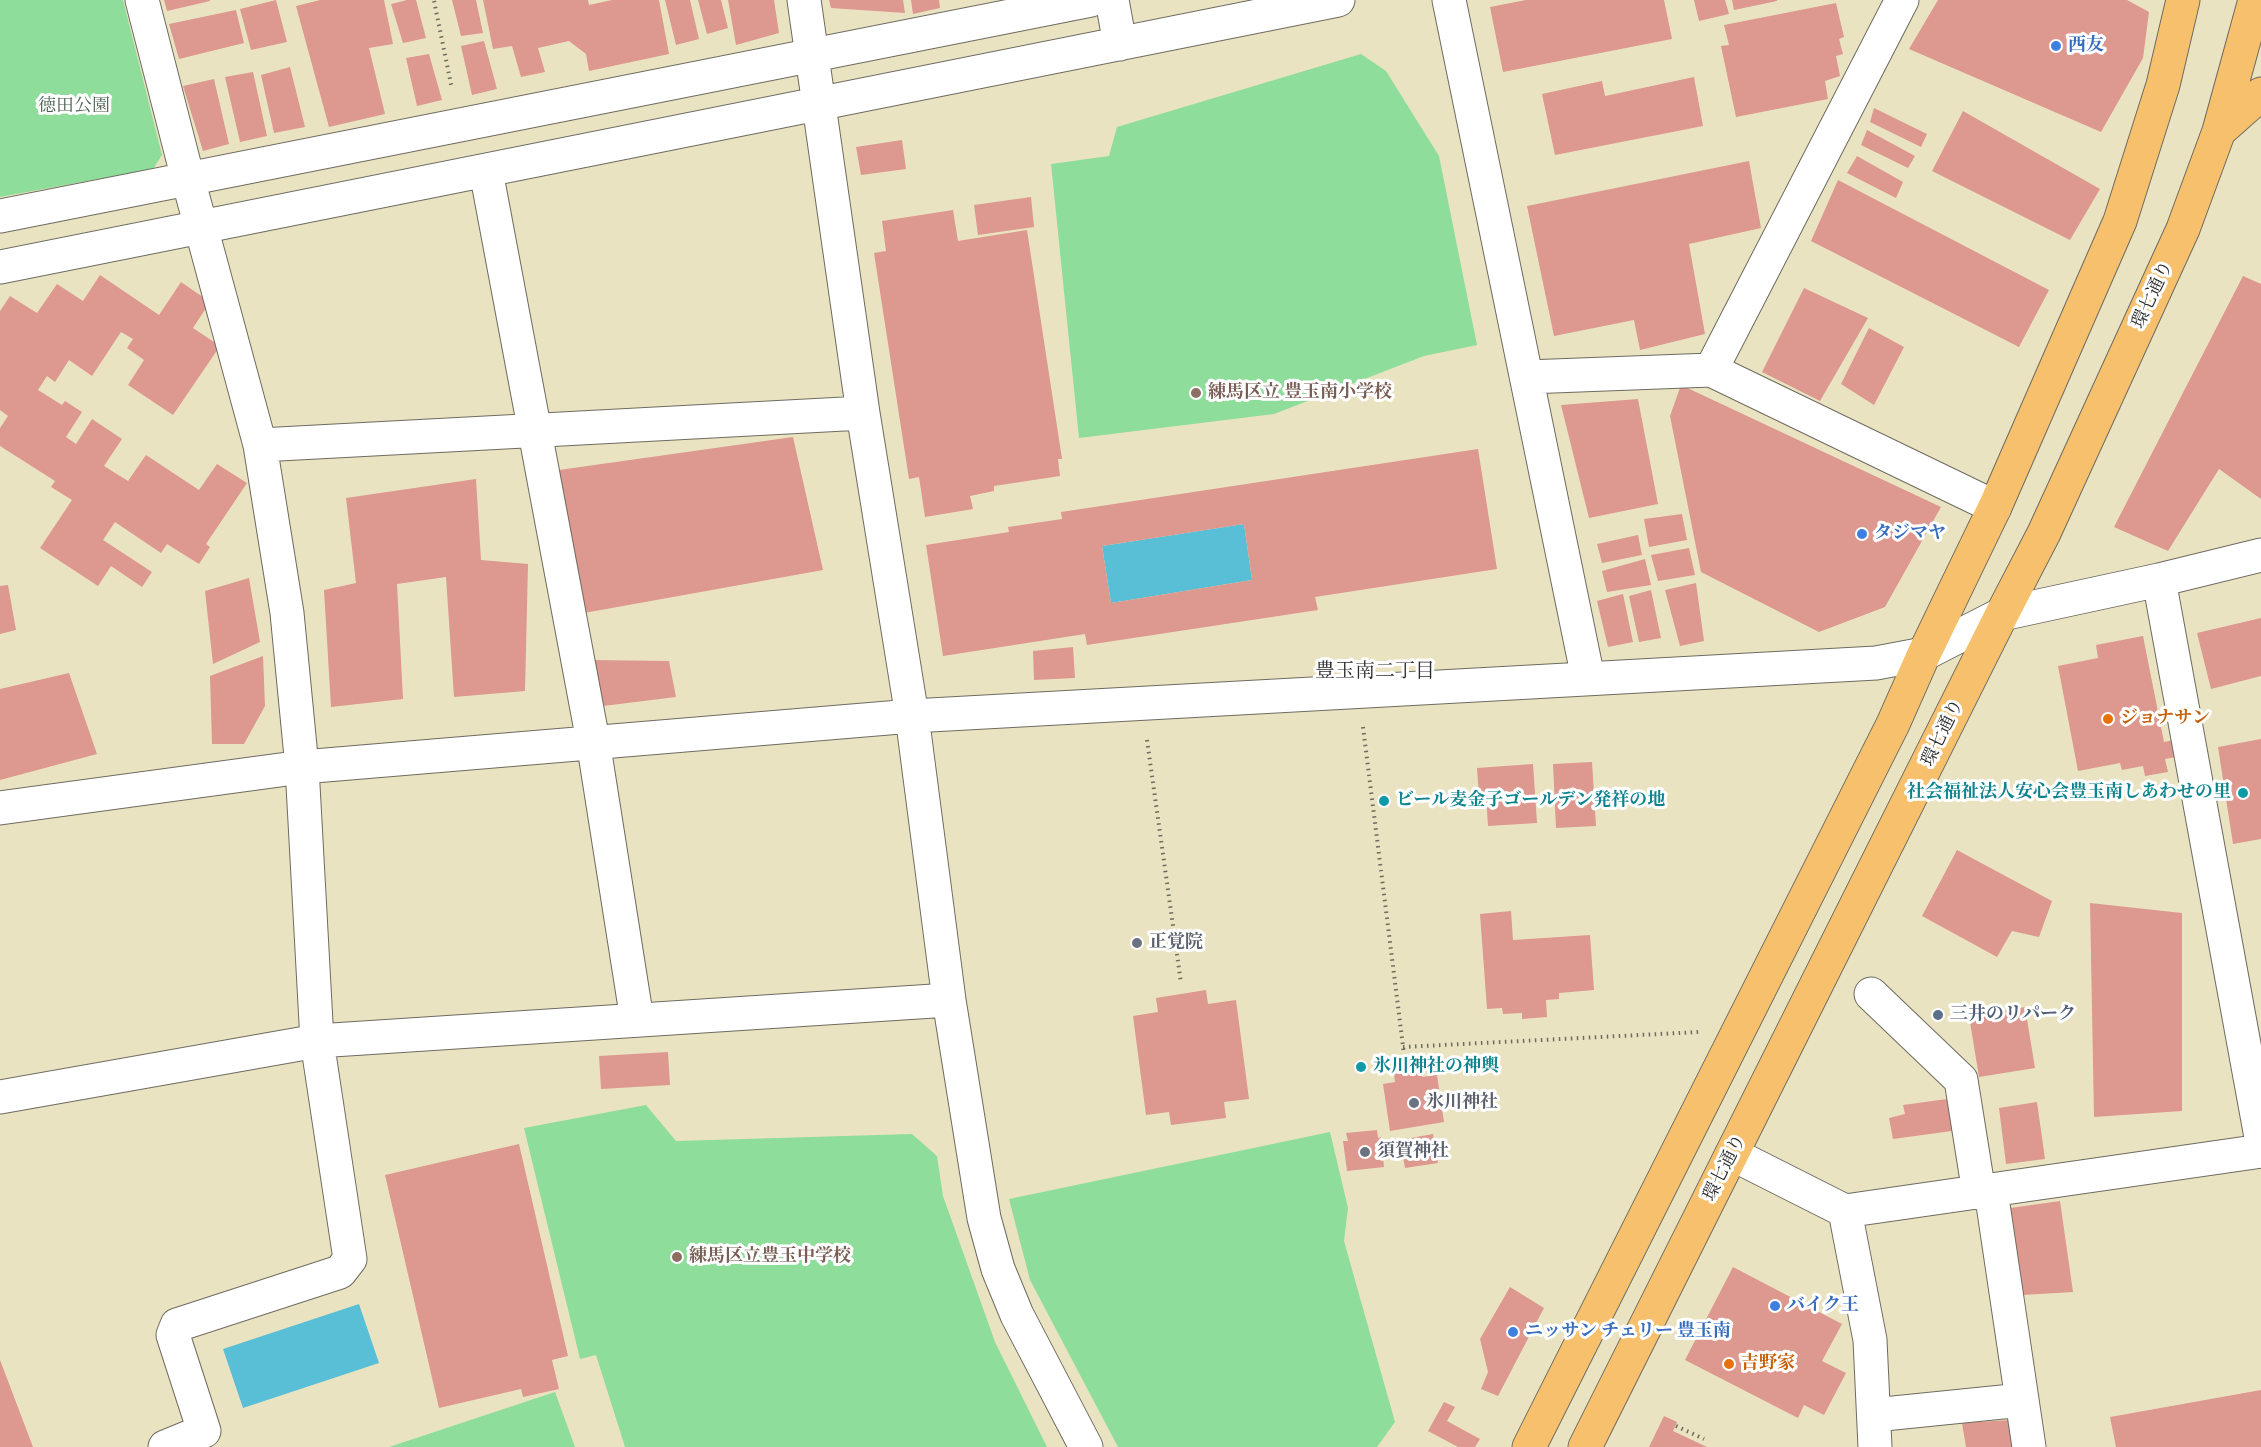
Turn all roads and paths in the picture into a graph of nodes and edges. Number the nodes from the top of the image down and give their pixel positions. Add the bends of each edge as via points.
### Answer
1 (142, 0) edge
2 (804, 0) edge
3 (1091, 0) edge
4 (1112, 0) edge
5 (1338, 0) edge
6 (1449, 0) edge
7 (1902, 0) edge
8 (2183, 0) edge
9 (2255, 0) edge
10 (434, 1) edge
11 (1120, 44) junction
12 (812, 55) junction
13 (2261, 94) edge
14 (819, 105) junction
15 (459, 125) junction
16 (2219, 131) junction
17 (486, 171) junction
18 (188, 179) junction
19 (0, 216) edge
20 (202, 227) junction
21 (0, 267) edge
22 (1711, 370) junction
23 (1527, 377) junction
24 (863, 413) junction
25 (535, 431) junction
26 (260, 445) junction
27 (1995, 507) junction
28 (2261, 555) edge
29 (2159, 580) junction
30 (2001, 614) junction
31 (1924, 654) junction
32 (1588, 678) junction
33 (912, 716) junction
34 (1363, 723) dead end
35 (1146, 736) dead end
36 (593, 741) junction
37 (302, 767) junction
38 (0, 808) edge
39 (1181, 983) dead end
40 (1871, 994) dead end
41 (949, 1000) junction
42 (637, 1020) junction
43 (1706, 1032) dead end
44 (317, 1041) junction
45 (1403, 1047) junction
46 (1404, 1054) dead end
47 (0, 1097) edge
48 (2261, 1137) edge
49 (2261, 1151) edge
50 (1732, 1154) junction
51 (1985, 1192) junction
52 (1845, 1211) junction
53 (2022, 1400) junction
54 (1874, 1415) junction
55 (1676, 1425) dead end
56 (1704, 1438) dead end
57 (165, 1447) edge
58 (1086, 1447) edge
59 (1529, 1447) edge
60 (1585, 1447) edge
61 (1875, 1447) edge
62 (2029, 1447) edge

1 - 18 street
2 - 12 street
3 - 12 street
4 - 11 street
5 - 11 street
6 - 23 street
7 - 22 street
8 - 27 main road via 2163,85 2120,221
9 - 16 main road, 環七通り
10 - 15 path
11 - 14 street
12 - 14 street
12 - 15 street
13 - 16 main road
14 - 17 street
14 - 24 street
15 - 18 street
16 - 30 main road, 環七通り via 2183,228 2044,533
17 - 20 street
17 - 25 street
18 - 19 street
18 - 20 street
20 - 21 street
20 - 26 street
22 - 23 street
22 - 27 street
23 - 32 street
24 - 25 street
24 - 33 street
25 - 26 street
25 - 36 street
26 - 37 street via 287,613
27 - 31 main road
28 - 29 street
29 - 30 street
29 - 48 street
30 - 31 street
30 - 50 main road, 環七通り
31 - 32 street via 1876,663
31 - 59 main road via 1893,724
32 - 33 street
33 - 36 street
33 - 41 street
34 - 45 path
35 - 39 path
36 - 37 street
36 - 42 street
37 - 38 street
37 - 44 street
40 - 51 street via 1961,1080
41 - 42 street
41 - 58 street via 984,1218 998,1269 1017,1315
42 - 44 street
43 - 45 path
44 - 47 street
44 - 57 street via 350,1259 340,1272 177,1325 173,1335 204,1431
45 - 46 path
49 - 51 street
50 - 52 street
50 - 60 main road, 環七通り
51 - 52 street
51 - 53 street
52 - 54 street via 1870,1340
53 - 54 street
53 - 62 street
54 - 61 street
55 - 56 path

